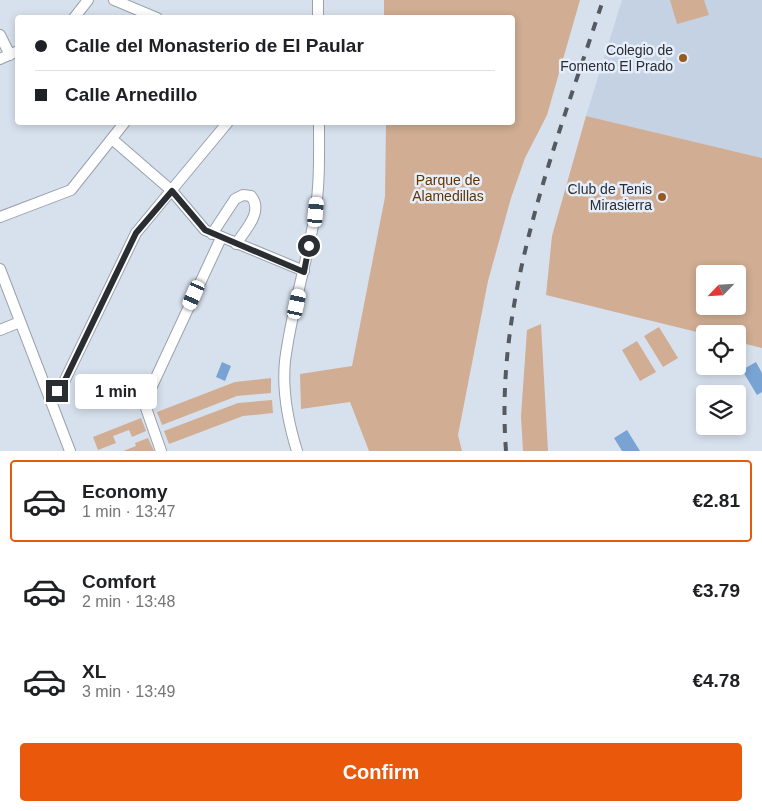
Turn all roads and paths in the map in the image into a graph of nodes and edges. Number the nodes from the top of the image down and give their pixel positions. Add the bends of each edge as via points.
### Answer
1 (88, 0) edge
2 (114, 0) edge
3 (318, 0) edge
4 (76, 15) edge
5 (150, 15) edge
6 (318, 15) edge
7 (0, 35) edge
8 (14, 53) edge
9 (0, 59) edge
10 (123, 125) edge
11 (226, 125) edge
12 (319, 125) edge
13 (112, 138) junction
14 (172, 191) junction
15 (0, 216) edge
16 (216, 236) junction
17 (236, 244) junction
18 (0, 269) edge
19 (304, 272) junction
20 (20, 322) junction
21 (0, 330) edge
22 (51, 400) junction
23 (70, 451) edge
24 (161, 451) edge
25 (297, 451) edge

1 - 4 street
2 - 5 street
3 - 6 street
7 - 8 street
8 - 9 street
10 - 13 street
11 - 14 street
12 - 19 street via 316,212
13 - 14 street
13 - 15 street via 72,190
14 - 16 street via 205,230
14 - 22 street via 136,233 64,382
16 - 17 street
16 - 17 street via 235,199 251,196 256,212
16 - 24 street via 146,399
17 - 19 street
18 - 20 street
19 - 25 street via 285,361 287,415
20 - 21 street
20 - 22 street
22 - 23 street

